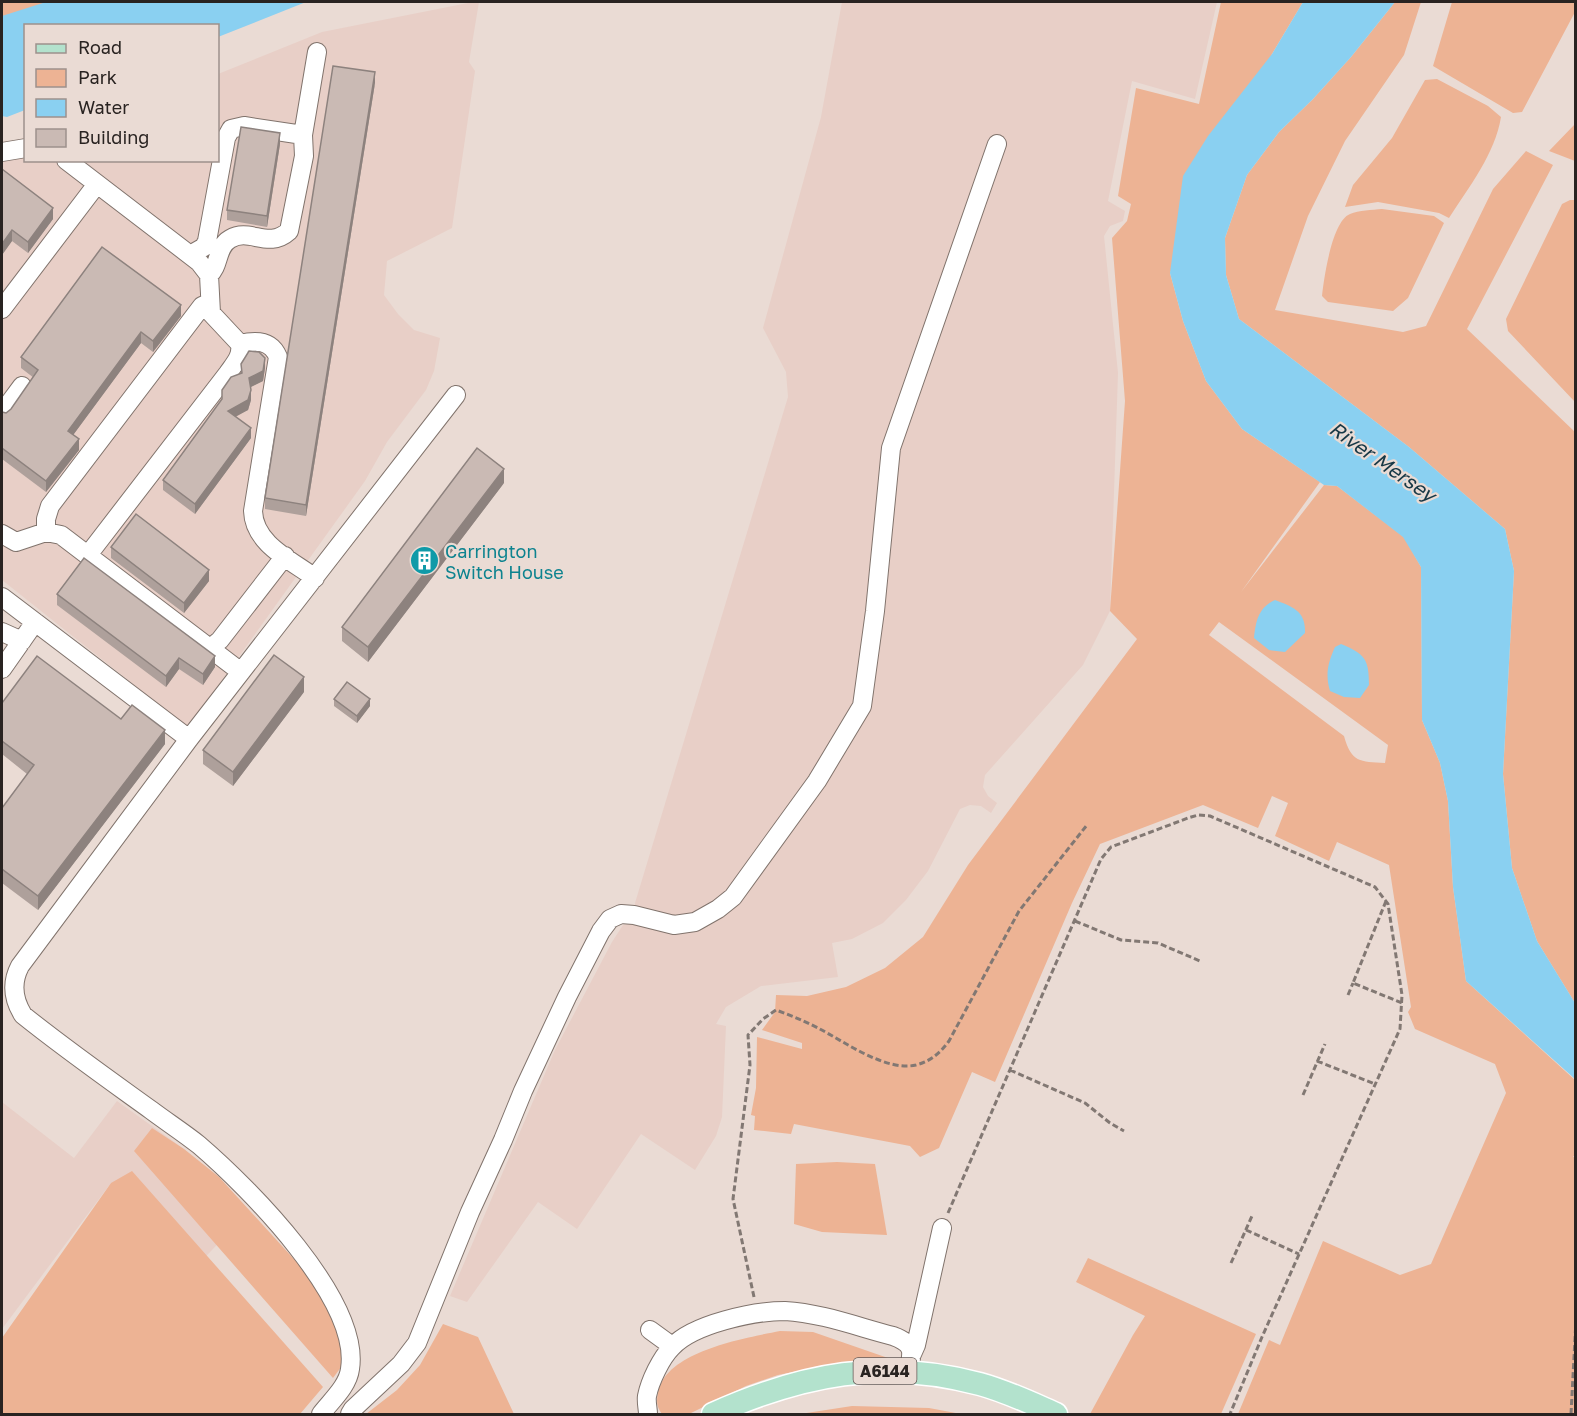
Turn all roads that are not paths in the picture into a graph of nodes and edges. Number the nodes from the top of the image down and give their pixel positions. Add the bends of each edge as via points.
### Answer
1 (317, 52) dead end
2 (303, 135) junction
3 (998, 144) dead end
4 (24, 148) edge
5 (2, 152) edge
6 (69, 162) edge
7 (97, 184) junction
8 (190, 255) junction
9 (208, 275) junction
10 (209, 303) junction
11 (2, 309) edge
12 (240, 344) junction
13 (22, 386) dead end
14 (456, 395) dead end
15 (2, 413) edge
16 (46, 532) junction
17 (2, 534) edge
18 (88, 555) junction
19 (285, 556) junction
20 (315, 578) junction
21 (2, 597) edge
22 (35, 622) junction
23 (2, 632) edge
24 (22, 641) junction
25 (207, 646) junction
26 (2, 669) edge
27 (241, 672) junction
28 (189, 739) junction
29 (942, 1228) road end
30 (650, 1330) dead end
31 (672, 1346) junction
32 (910, 1363) junction
33 (321, 1414) edge
34 (350, 1414) edge
35 (648, 1414) edge
36 (713, 1414) edge
37 (1056, 1414) edge

1 - 2 street
2 - 8 street via 244,126 231,129 226,138 207,241
2 - 9 street via 304,156 290,231 275,240 231,238 220,250 215,268
3 - 34 street via 891,448 862,706 817,781 733,897 695,922 674,925 621,914 610,918 523,1091 417,1343
4 - 5 street
6 - 7 street
7 - 8 street
7 - 11 street
8 - 9 street
9 - 10 street
10 - 12 street via 217,321
10 - 16 street via 202,306 50,506
12 - 18 street via 241,354 233,366
12 - 19 street via 268,344 278,357 254,521 264,540
13 - 15 street
14 - 20 street
16 - 17 street via 20,542
16 - 18 street via 61,535
18 - 25 street
19 - 20 street
19 - 25 street via 220,640
20 - 27 street
21 - 22 street
22 - 24 street
22 - 28 street
23 - 24 street
24 - 26 street
25 - 27 street
27 - 28 street
28 - 33 street via 20,966 14,982 15,999 30,1021 225,1168 320,1279 345,1327 351,1361 345,1384
29 - 32 street
30 - 31 street
31 - 32 street via 710,1325 739,1316 785,1311 904,1340 909,1346
31 - 35 street via 651,1383 646,1398
32 - 36 main road, A6144 via 814,1379 765,1392
32 - 37 main road, A6144 via 930,1374 981,1384

